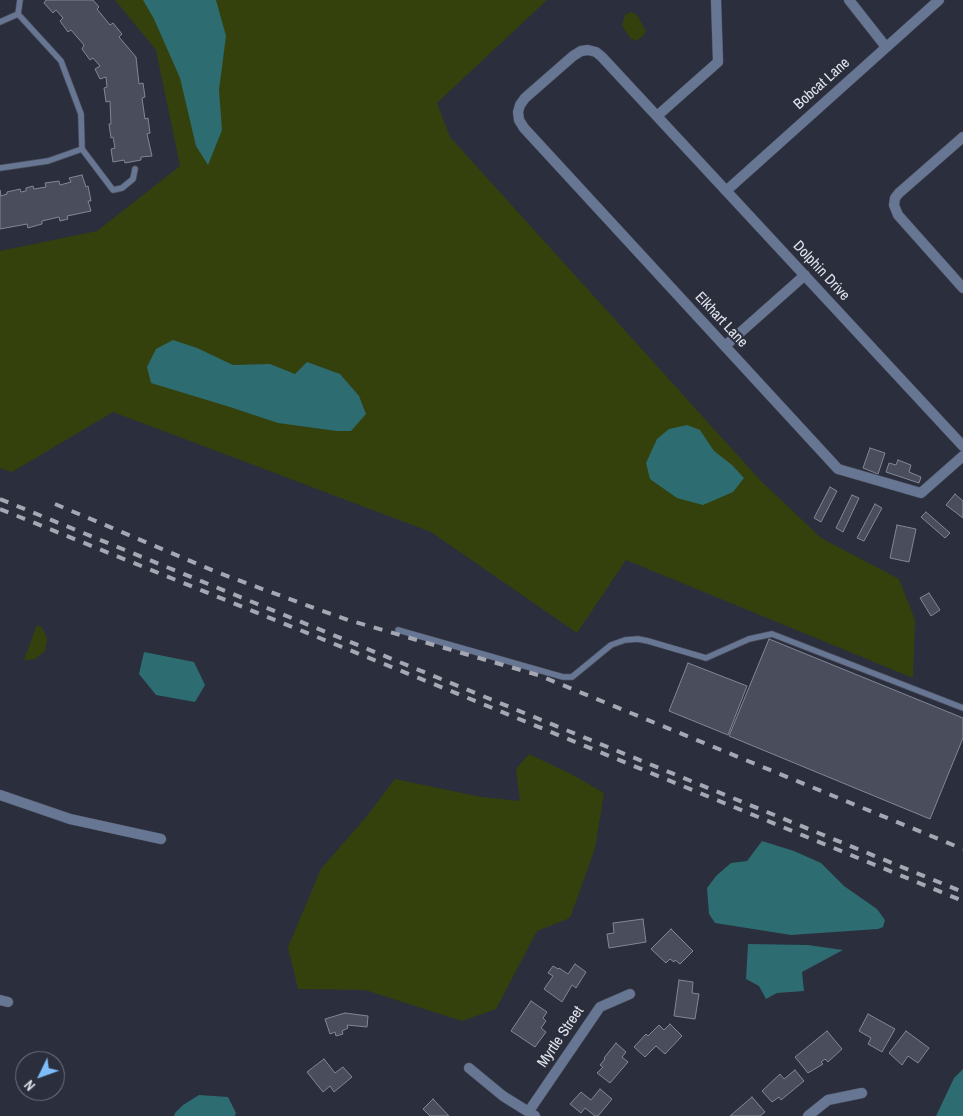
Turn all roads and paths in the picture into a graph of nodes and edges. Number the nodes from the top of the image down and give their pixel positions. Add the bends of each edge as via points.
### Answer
1 (20, 0) edge
2 (716, 0) edge
3 (849, 0) edge
4 (939, 0) edge
5 (18, 14) junction
6 (0, 22) edge
7 (886, 47) junction
8 (657, 116) junction
9 (524, 128) joint
10 (963, 137) edge
11 (82, 149) junction
12 (0, 168) edge
13 (135, 169) dead end
14 (726, 191) junction
15 (805, 275) junction
16 (963, 288) edge
17 (725, 346) junction
18 (963, 446) edge
19 (963, 456) edge
20 (398, 630) dead end
21 (963, 708) edge
22 (0, 795) edge
23 (161, 839) dead end
24 (630, 994) dead end
25 (469, 1068) dead end
26 (862, 1093) dead end
27 (532, 1114) edge
28 (808, 1116) edge

1 - 5 lane
2 - 8 street via 718,62
3 - 7 street
4 - 7 street, Bobcat Lane
5 - 6 lane
5 - 11 lane via 61,61 82,114
7 - 14 street, Bobcat Lane
8 - 9 street, Dolphin Drive via 602,57 588,50 573,56 525,98 518,112
8 - 14 street, Dolphin Drive
9 - 17 street, Elkhart Lane
10 - 16 street via 899,193 894,205 898,215
11 - 12 lane via 48,161
11 - 13 lane via 113,190 122,188 133,179
14 - 15 street, Dolphin Drive
15 - 17 street
15 - 18 street, Dolphin Drive
17 - 19 street, Elkhart Lane via 838,469 921,493
20 - 21 lane via 563,677 572,677 611,645 625,640 648,641 706,658 749,639 772,634
22 - 23 street via 70,819
24 - 27 street, Myrtle Street via 600,1007
25 - 27 street via 503,1096
26 - 28 street via 828,1100

